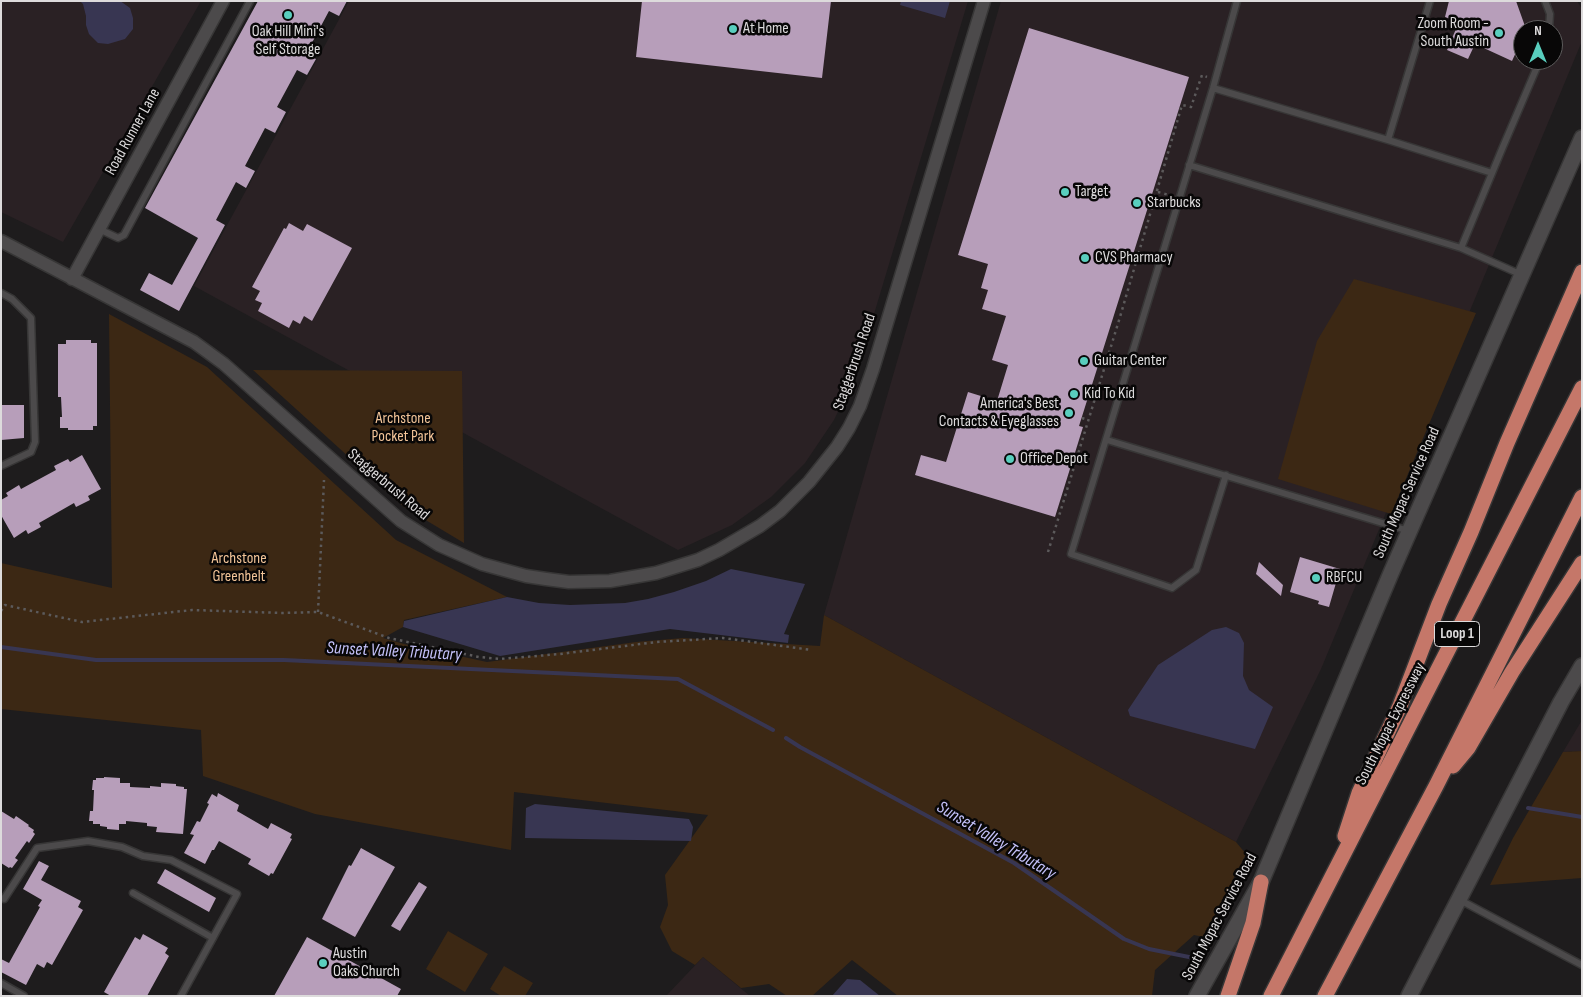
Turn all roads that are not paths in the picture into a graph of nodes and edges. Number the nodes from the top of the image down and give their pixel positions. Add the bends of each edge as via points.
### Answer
1 (223, 1) edge
2 (250, 1) edge
3 (984, 1) edge
4 (1237, 1) edge
5 (1430, 1) edge
6 (1545, 1) edge
7 (1550, 20) edge
8 (1536, 70) edge
9 (1213, 88) junction
10 (1582, 138) edge
11 (1388, 140) junction
12 (1189, 165) junction
13 (1492, 174) junction
14 (99, 229) junction
15 (1, 241) edge
16 (1461, 248) junction
17 (1582, 272) edge
18 (1522, 275) junction
19 (72, 279) junction
20 (1, 293) edge
21 (1582, 388) edge
22 (1106, 440) junction
23 (1, 466) edge
24 (1226, 475) junction
25 (1582, 497) edge
26 (1409, 531) junction
27 (1582, 563) edge
28 (1582, 666) edge
29 (1436, 786) junction
30 (1330, 880) junction
31 (1261, 882) junction
32 (133, 893) dead end
33 (1459, 899) junction
34 (2, 901) edge
35 (213, 938) junction
36 (1582, 965) edge
37 (1, 983) edge
38 (24, 996) edge
39 (182, 996) edge
40 (1197, 996) edge
41 (1228, 996) edge
42 (1272, 996) edge
43 (1325, 996) edge
44 (1409, 996) edge

1 - 14 street, Road Runner Lane
2 - 14 lane via 124,235 118,238
3 - 19 street, Staggerbrush Road via 873,369 849,428 819,471 780,511 740,539 677,567 633,578 569,582 502,571 459,555 401,521 224,364 188,340
4 - 9 lane
5 - 11 lane
6 - 7 lane
8 - 13 lane
9 - 11 lane
9 - 12 lane
10 - 18 main road, South Mopac Service Road
11 - 13 lane
12 - 16 lane
12 - 22 lane
13 - 16 lane
14 - 19 street, Road Runner Lane
15 - 19 street, Staggerbrush Road
16 - 18 lane
17 - 30 highway via 1439,604 1400,706 1359,793
18 - 26 main road, South Mopac Service Road
20 - 23 lane via 31,318 35,442 31,452
21 - 30 highway, South Mopac Expressway / Loop 1
22 - 24 lane
22 - 24 lane via 1070,554 1172,588 1196,570
24 - 26 lane
25 - 29 highway, Loop 1
26 - 31 main road, South Mopac Service Road
27 - 29 highway via 1468,748
28 - 33 main road
29 - 43 highway, Loop 1
30 - 42 highway, South Mopac Expressway / Loop 1
31 - 40 main road, South Mopac Service Road
31 - 41 highway via 1254,922
32 - 35 lane
33 - 36 lane
33 - 44 main road
34 - 35 lane via 37,848 88,841 171,860 237,894
35 - 39 lane
37 - 38 lane

